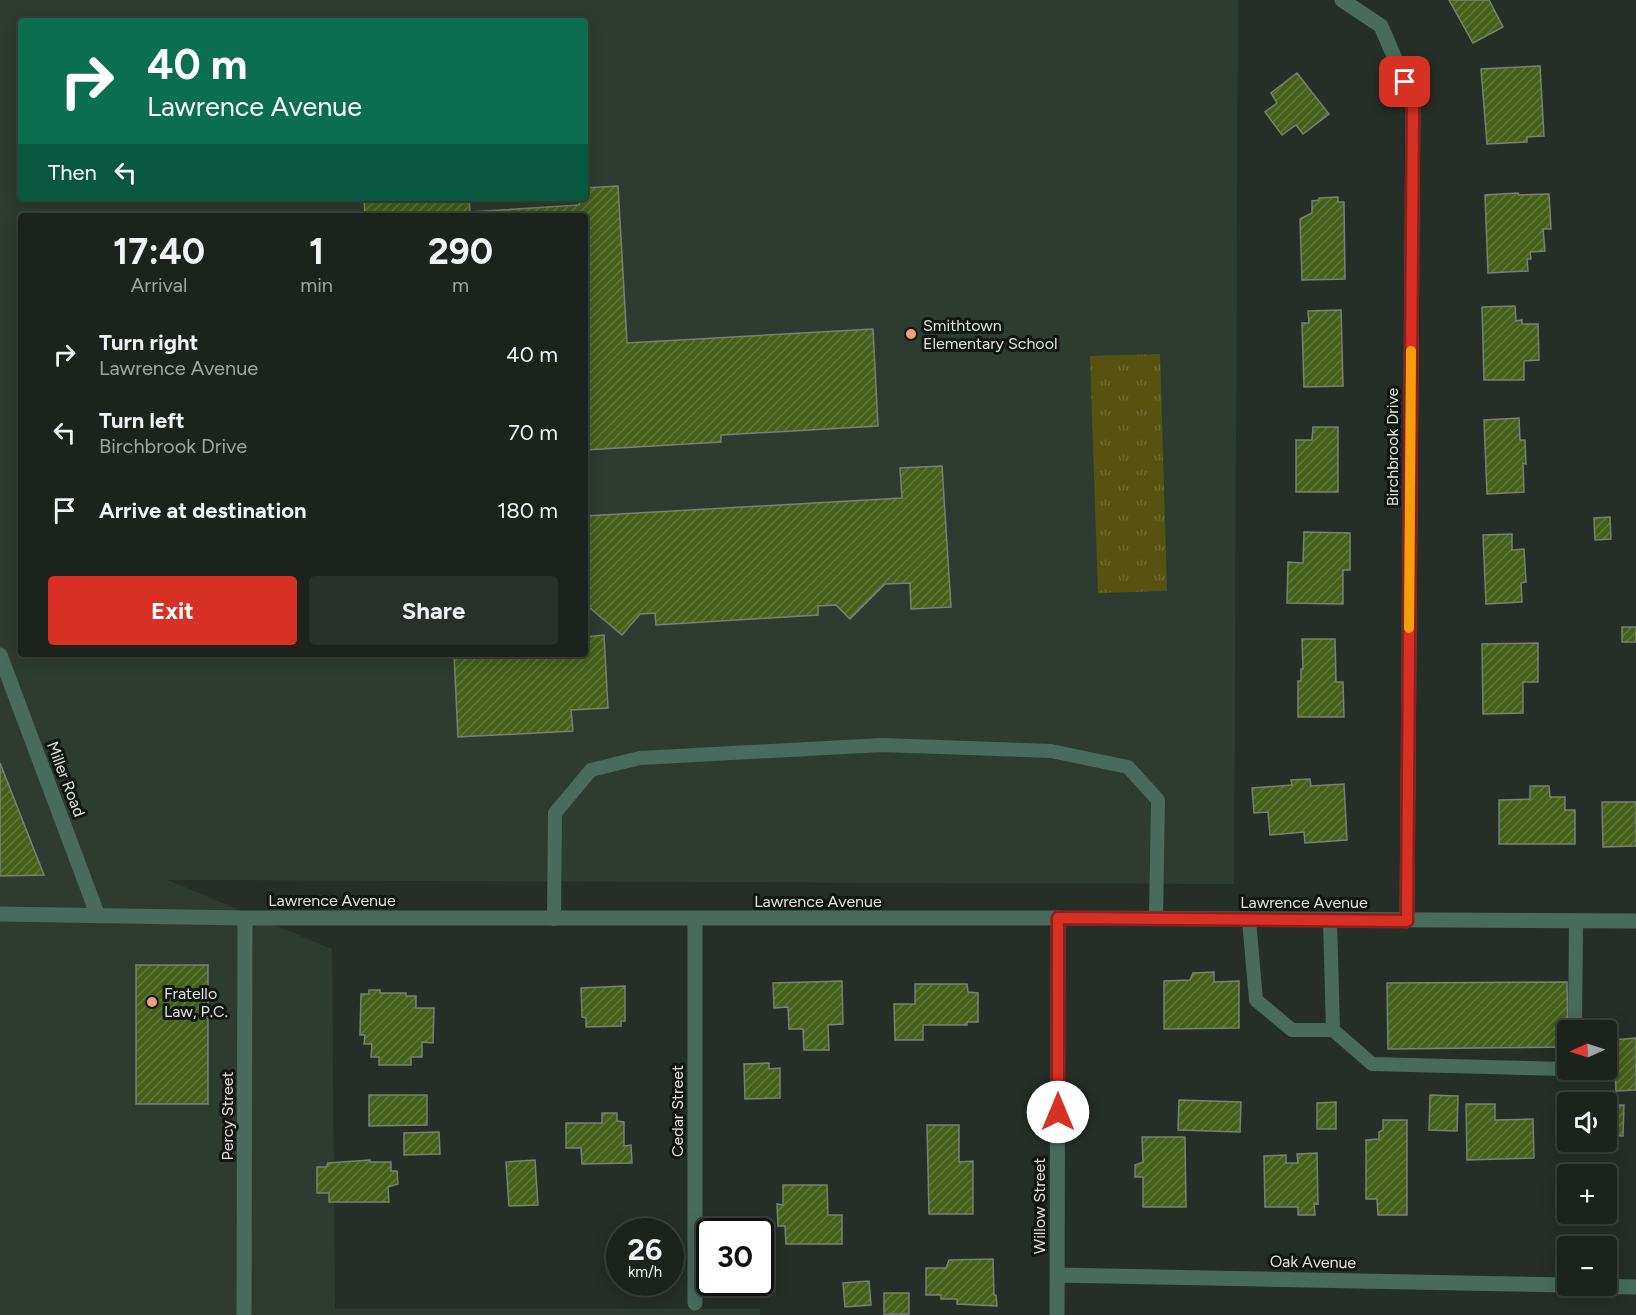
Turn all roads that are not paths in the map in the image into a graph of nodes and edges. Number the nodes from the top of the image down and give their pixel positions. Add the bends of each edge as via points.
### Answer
1 (1342, 0) edge
2 (0, 655) edge
3 (0, 914) edge
4 (98, 916) junction
5 (245, 918) junction
6 (1058, 918) junction
7 (554, 919) junction
8 (695, 919) junction
9 (1156, 919) junction
10 (1249, 920) junction
11 (1330, 920) junction
12 (1407, 921) junction
13 (1575, 921) junction
14 (1636, 921) edge
15 (1575, 1020) edge
16 (1333, 1030) junction
17 (1557, 1069) edge
18 (1057, 1275) junction
19 (1557, 1285) edge
20 (1617, 1287) edge
21 (1636, 1287) edge
22 (695, 1304) dead end
23 (244, 1315) edge
24 (1057, 1315) edge

1 - 12 street, Birchbrook Drive via 1381,26 1413,101
2 - 4 street, Miller Road
3 - 4 street, Lawrence Avenue
4 - 5 street, Lawrence Avenue
5 - 7 street, Lawrence Avenue
5 - 23 street, Percy Street
6 - 8 street, Lawrence Avenue
6 - 9 street, Lawrence Avenue
6 - 18 street, Willow Street
7 - 8 street, Lawrence Avenue
7 - 9 lane via 555,813 591,770 640,758 882,745 1051,751 1128,767 1158,800
8 - 22 street, Cedar Street
9 - 10 street, Lawrence Avenue
10 - 11 street, Lawrence Avenue
10 - 16 lane via 1256,1000 1292,1030
11 - 12 street, Lawrence Avenue
11 - 16 lane
12 - 13 street, Lawrence Avenue
13 - 14 street, Lawrence Avenue
13 - 15 lane
16 - 17 lane via 1372,1064
18 - 19 street, Oak Avenue
18 - 24 street, Willow Street
20 - 21 street

